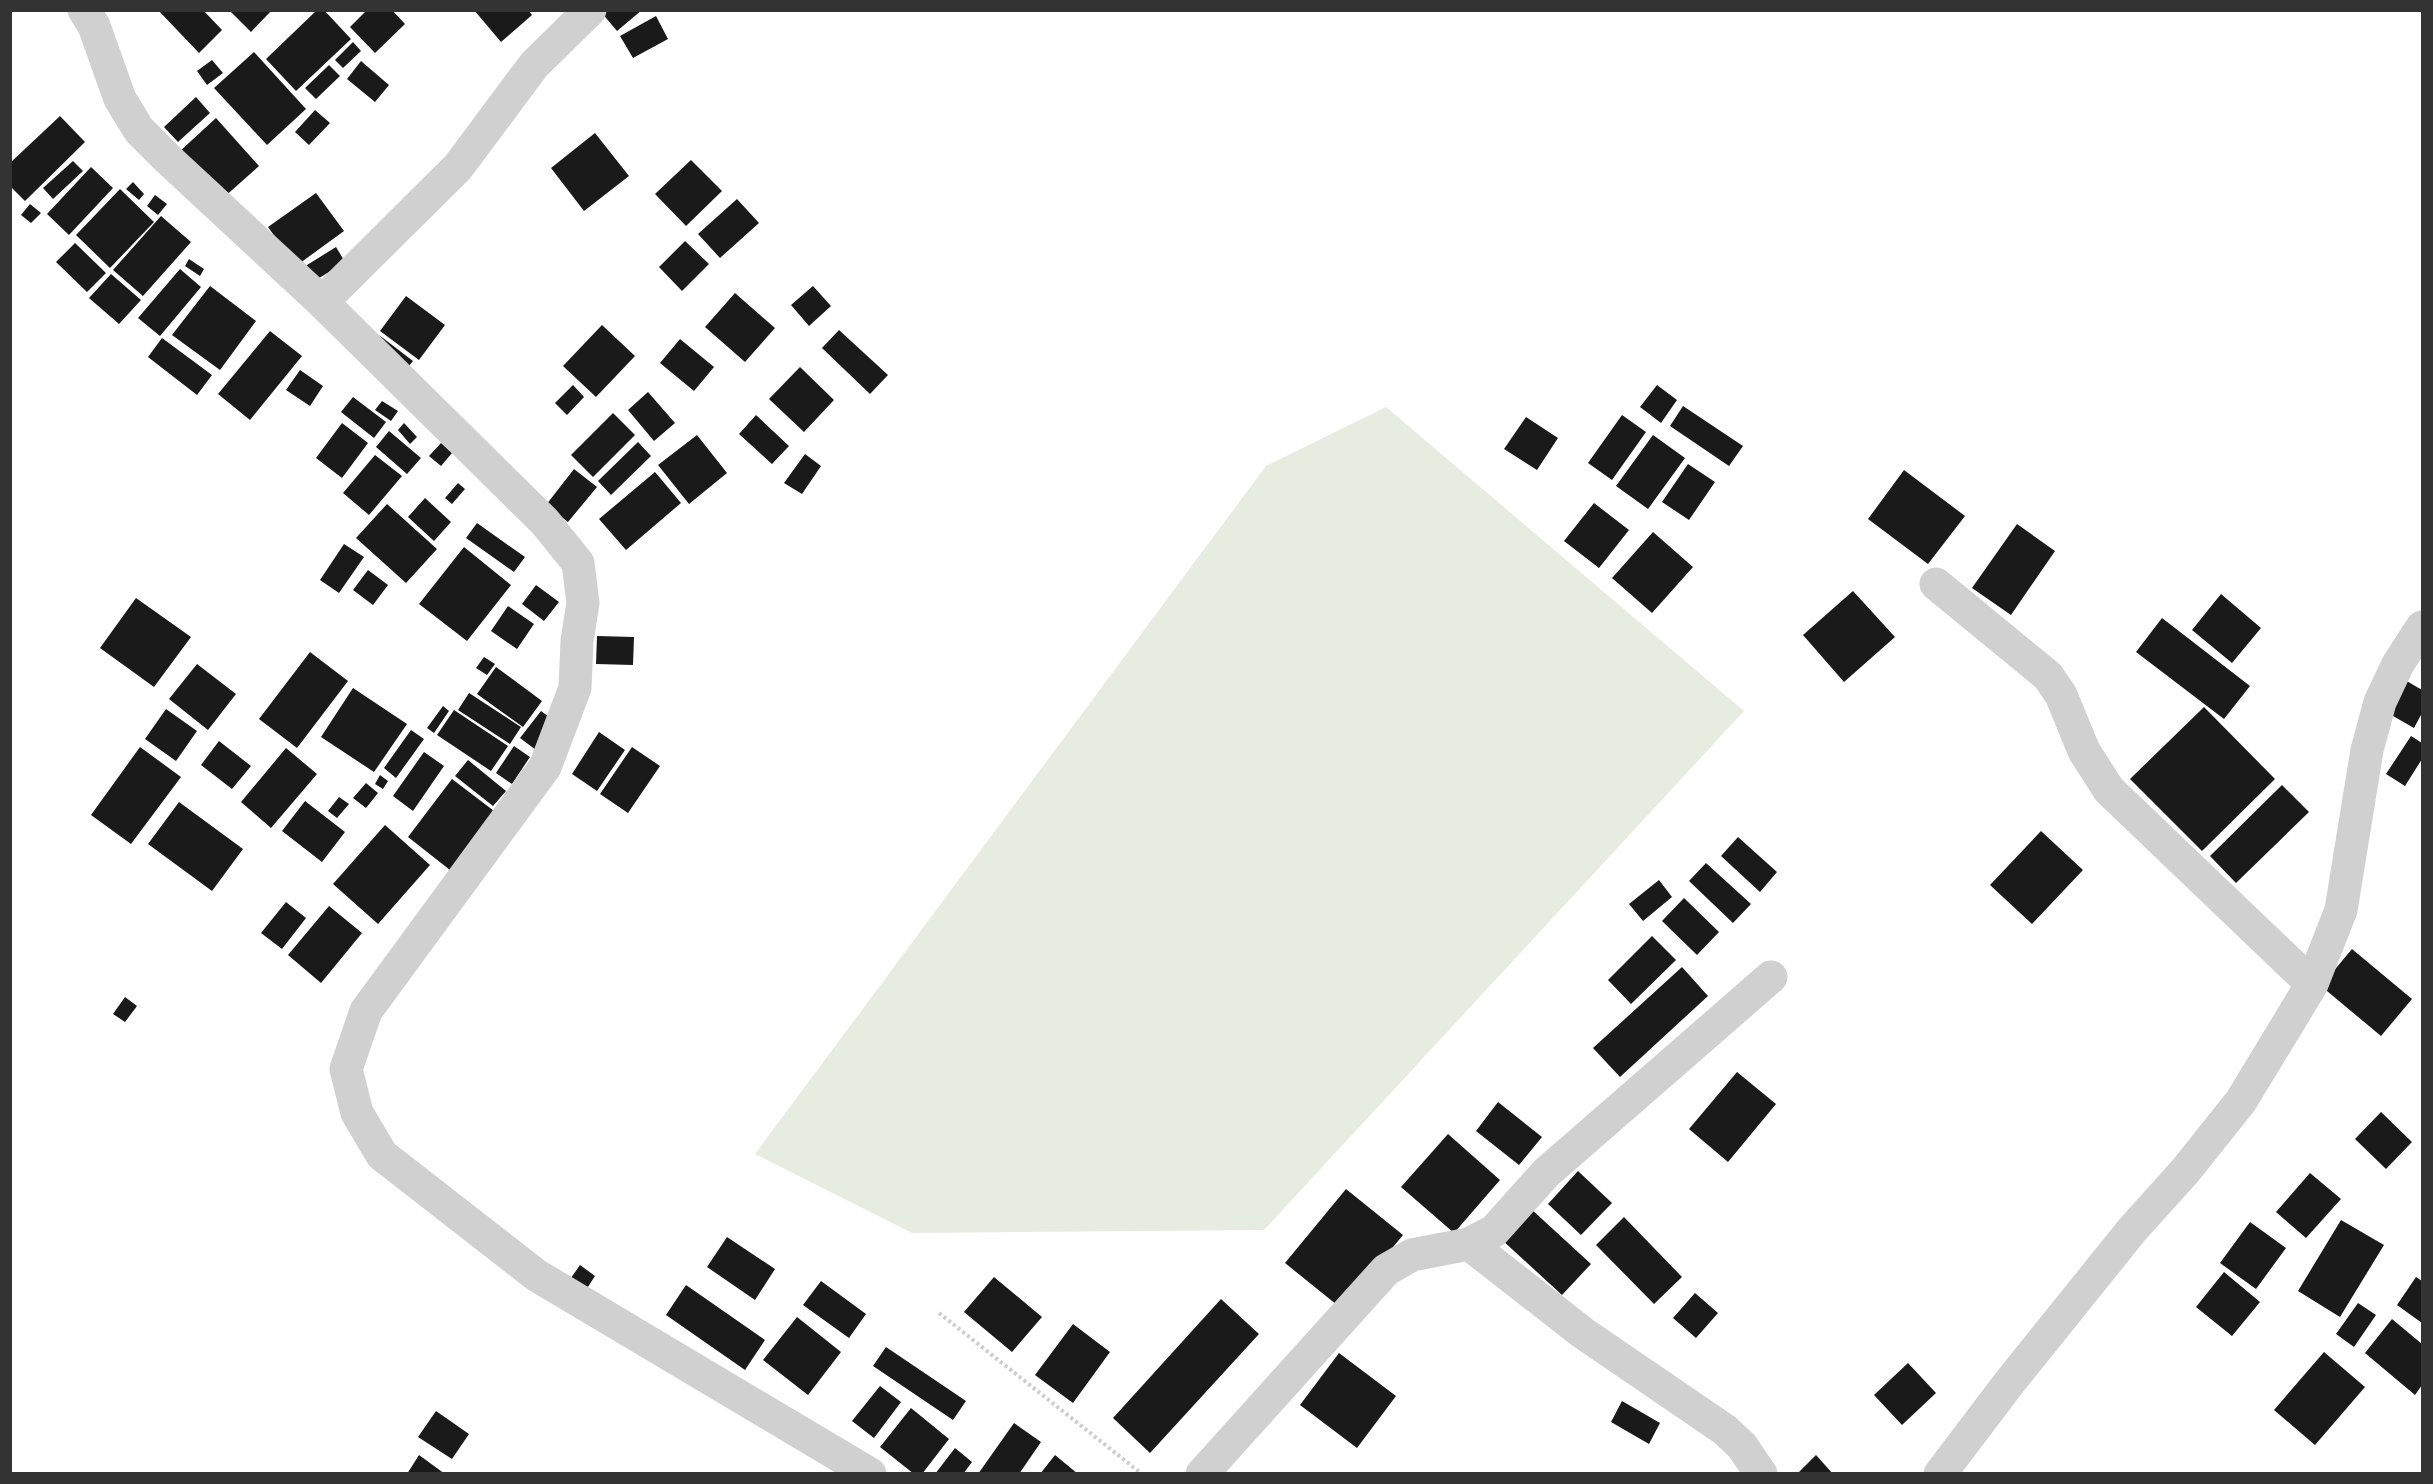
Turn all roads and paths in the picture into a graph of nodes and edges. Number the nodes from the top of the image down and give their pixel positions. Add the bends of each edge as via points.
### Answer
1 (84, 10) edge
2 (590, 10) edge
3 (322, 302) junction
4 (1936, 584) dead end
5 (2422, 627) edge
6 (1771, 977) dead end
7 (2312, 984) junction
8 (1469, 1244) junction
9 (939, 1313) dead end
10 (870, 1473) edge
11 (1142, 1473) edge
12 (1202, 1473) edge
13 (1761, 1473) edge
14 (1940, 1473) edge

1 - 3 street via 94,26 120,99 139,130
2 - 3 street via 534,65 458,167
3 - 10 street via 545,522 578,563 583,603 575,688 545,767 366,1011 346,1069 357,1113 382,1155 536,1275
4 - 7 street via 2048,676 2061,695 2084,751 2109,790
5 - 7 street via 2380,702 2367,750 2341,910
6 - 8 street via 1545,1173 1494,1231
7 - 14 street via 2241,1101 2132,1230
8 - 12 street via 1412,1255 1386,1270
8 - 13 street via 1583,1333 1725,1430
9 - 11 path

